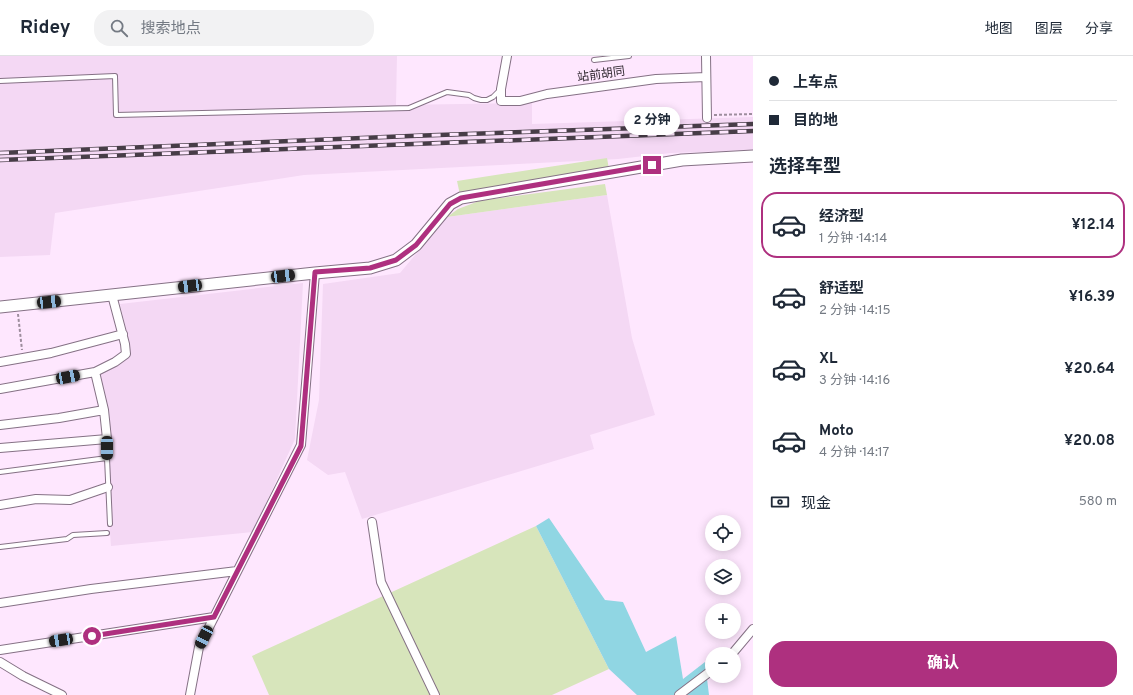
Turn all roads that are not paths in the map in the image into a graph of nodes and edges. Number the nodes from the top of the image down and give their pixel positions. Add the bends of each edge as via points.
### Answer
1 (507, 56) edge
2 (629, 56) edge
3 (706, 56) edge
4 (594, 60) dead end
5 (706, 77) junction
6 (0, 81) edge
7 (501, 89) junction
8 (707, 117) road end
9 (753, 156) edge
10 (315, 272) junction
11 (112, 295) junction
12 (0, 307) edge
13 (122, 334) junction
14 (0, 362) edge
15 (95, 372) junction
16 (0, 389) edge
17 (104, 410) junction
18 (0, 424) edge
19 (107, 439) junction
20 (0, 448) edge
21 (107, 458) junction
22 (0, 472) edge
23 (108, 487) junction
24 (0, 505) edge
25 (372, 522) dead end
26 (110, 524) dead end
27 (107, 533) dead end
28 (0, 547) edge
29 (237, 571) junction
30 (0, 603) edge
31 (214, 617) junction
32 (753, 629) edge
33 (738, 647) edge
34 (0, 650) edge
35 (0, 662) edge
36 (705, 675) edge
37 (62, 695) edge
38 (190, 695) edge
39 (435, 695) edge
40 (679, 695) edge

1 - 7 street
2 - 4 lane
3 - 5 street
5 - 7 street, 站前胡同 via 656,79 520,100 501,100
5 - 8 street
6 - 7 lane via 115,76 116,115 409,108 447,92 487,100
9 - 10 street via 682,160 461,198 450,204 416,245 396,260 370,268
10 - 11 street
10 - 29 street via 301,446
11 - 12 street
11 - 13 street
13 - 14 street via 51,353
13 - 15 street via 126,354
15 - 16 street
15 - 17 street
17 - 18 street
17 - 19 street
19 - 20 street
19 - 21 lane
21 - 22 lane
21 - 23 lane
23 - 24 street via 70,500 36,499
23 - 26 lane
25 - 39 street via 381,582
27 - 28 lane via 73,535 67,539
29 - 30 street
29 - 31 street
31 - 34 street
31 - 38 street via 199,647
32 - 33 street
35 - 37 street
36 - 40 street

